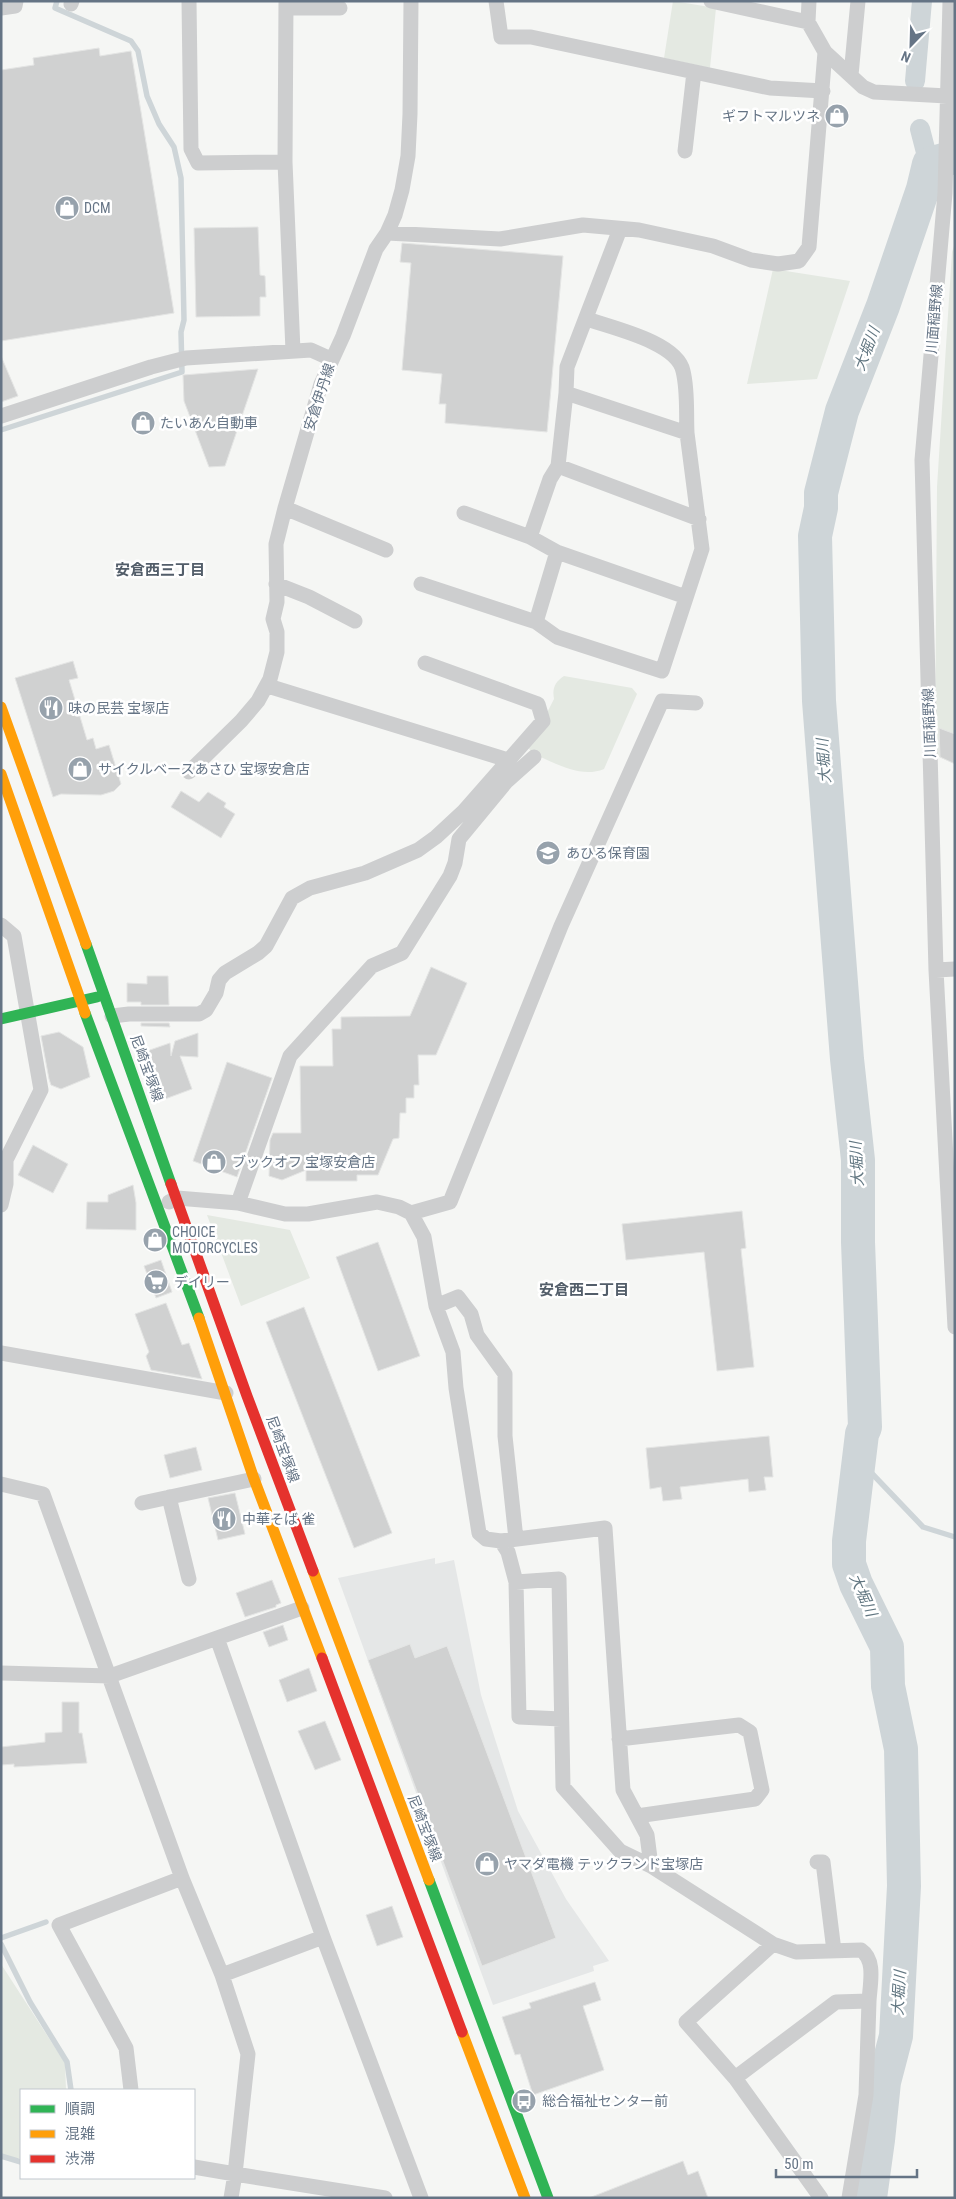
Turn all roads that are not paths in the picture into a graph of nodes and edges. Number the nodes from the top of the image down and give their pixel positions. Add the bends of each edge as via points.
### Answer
1 (16, 1) edge
2 (189, 1) edge
3 (411, 1) edge
4 (496, 1) edge
5 (711, 1) edge
6 (809, 1) edge
7 (858, 1) edge
8 (950, 1) edge
9 (286, 5) edge
10 (1, 8) edge
11 (340, 8) dead end
12 (808, 22) junction
13 (825, 52) junction
14 (694, 72) junction
15 (852, 76) junction
16 (823, 91) junction
17 (947, 96) junction
18 (949, 124) edge
19 (686, 152) dead end
20 (285, 162) junction
21 (948, 190) edge
22 (620, 229) junction
23 (386, 233) junction
24 (587, 319) junction
25 (293, 351) junction
26 (332, 359) junction
27 (566, 393) junction
28 (1, 416) edge
29 (688, 434) junction
30 (558, 466) junction
31 (285, 508) junction
32 (464, 513) dead end
33 (698, 519) junction
34 (530, 537) junction
35 (386, 550) dead end
36 (558, 552) junction
37 (276, 584) junction
38 (421, 584) dead end
39 (686, 597) junction
40 (355, 621) dead end
41 (536, 622) junction
42 (424, 663) dead end
43 (268, 686) junction
44 (696, 703) dead end
45 (1, 707) edge
46 (534, 757) dead end
47 (508, 760) junction
48 (189, 772) dead end
49 (1, 774) edge
50 (1, 925) edge
51 (7, 938) edge
52 (955, 969) edge
53 (936, 970) junction
54 (104, 995) junction
55 (80, 1002) junction
56 (27, 1014) junction
57 (112, 1016) junction
58 (1, 1019) edge
59 (948, 1056) edge
60 (950, 1142) edge
61 (4, 1160) edge
62 (177, 1198) junction
63 (238, 1203) junction
64 (1, 1205) edge
65 (159, 1207) junction
66 (411, 1213) junction
67 (436, 1306) junction
68 (955, 1327) edge
69 (1, 1353) edge
70 (226, 1393) junction
71 (254, 1478) junction
72 (1, 1484) edge
73 (168, 1497) junction
74 (142, 1503) dead end
75 (509, 1540) junction
76 (189, 1579) dead end
77 (516, 1582) junction
78 (302, 1608) junction
79 (217, 1638) junction
80 (1, 1674) edge
81 (110, 1676) junction
82 (561, 1719) junction
83 (619, 1739) junction
84 (637, 1816) junction
85 (823, 1862) dead end
86 (651, 1866) junction
87 (182, 1878) junction
88 (323, 1937) junction
89 (773, 1944) junction
90 (834, 1951) junction
91 (222, 1975) junction
92 (869, 2000) junction
93 (735, 2078) junction
94 (131, 2089) edge
95 (195, 2167) edge
96 (235, 2174) junction
97 (231, 2198) edge
98 (385, 2198) edge
99 (421, 2198) edge
100 (525, 2198) edge
101 (548, 2198) edge
102 (821, 2198) edge
103 (849, 2198) edge

1 - 10 street via 15,6
2 - 20 street via 191,149 198,163
3 - 23 street, 安倉伊丹線 via 408,156 395,215
4 - 14 street via 501,37 531,37
5 - 12 street
6 - 12 street
7 - 15 street
8 - 17 street, 川面稲野線
9 - 11 street
9 - 20 street
12 - 13 street
13 - 15 street
13 - 16 street
14 - 16 street via 770,88
14 - 19 street
15 - 17 street via 874,92
16 - 22 street via 809,248 799,261 778,264 750,260 713,246
17 - 18 street, 川面稲野線
18 - 21 street, 川面稲野線
20 - 25 street
21 - 53 street, 川面稲野線 via 922,460
22 - 23 street via 582,225 500,239
22 - 24 street
23 - 26 street, 安倉伊丹線 via 376,249 344,336
24 - 27 street via 568,367
24 - 29 street via 655,344 679,360 684,370
25 - 26 street via 310,350
25 - 28 street via 186,358
26 - 31 street, 安倉伊丹線 via 321,384
27 - 29 street
27 - 30 street
29 - 33 street
30 - 33 street
30 - 34 street via 550,479
31 - 35 street
31 - 37 street, 安倉伊丹線 via 276,544
32 - 34 street
33 - 39 street via 702,549
34 - 36 street
36 - 39 street
36 - 41 street
37 - 40 street
37 - 43 street, 安倉伊丹線 via 277,602 273,619 277,652
38 - 41 street
39 - 41 street via 662,671 557,637
42 - 47 street via 538,704 543,721
43 - 47 street
43 - 48 street, 安倉伊丹線 via 241,721
44 - 66 street via 662,701 561,926 454,1196 450,1202
45 - 54 main road, 尼崎宝塚線
46 - 63 street via 506,782 459,839 450,876 402,953 372,966 290,1056
47 - 57 street via 464,811 418,850 365,873 310,888 292,898 266,946 225,973 206,1010 199,1014
49 - 55 main road
50 - 51 street
51 - 56 street
52 - 53 street
53 - 59 street, 川面稲野線
54 - 55 main road
54 - 57 main road, 尼崎宝塚線
55 - 56 main road
55 - 65 main road
56 - 58 main road
56 - 61 street via 41,1090
57 - 62 main road, 尼崎宝塚線
59 - 60 street, 川面稲野線
60 - 68 street, 川面稲野線
61 - 64 street via 6,1184
62 - 63 street
62 - 65 street
62 - 101 main road, 尼崎宝塚線 via 258,1424
63 - 66 street via 284,1214 308,1214 377,1202
65 - 70 main road
66 - 67 street via 424,1238
67 - 75 street via 452,1352 480,1532 486,1539
67 - 75 street via 458,1297 471,1314 477,1335 505,1374
69 - 70 street
70 - 71 main road
71 - 73 street
71 - 78 main road
72 - 81 street via 43,1494
73 - 74 street
73 - 76 street
75 - 77 street via 508,1552
75 - 83 street via 605,1528
77 - 82 street via 519,1717
77 - 82 street via 559,1579
78 - 79 street
78 - 100 main road
79 - 81 street
79 - 88 street
80 - 81 street
81 - 87 street
82 - 86 street via 563,1787 620,1851
83 - 84 street via 623,1790
83 - 84 street via 739,1726 750,1732 762,1790 755,1800
84 - 86 street via 647,1835
85 - 90 street
86 - 89 street
87 - 91 street
87 - 94 street via 59,1925 126,2048
88 - 91 street
88 - 99 street
89 - 90 street via 796,1952
89 - 93 street via 686,2022
90 - 92 street via 861,1950 867,1954 871,1961
91 - 96 street via 248,2054
92 - 93 street via 836,2002
92 - 103 street via 866,2095
93 - 102 street
95 - 96 street
96 - 97 street
96 - 98 street

